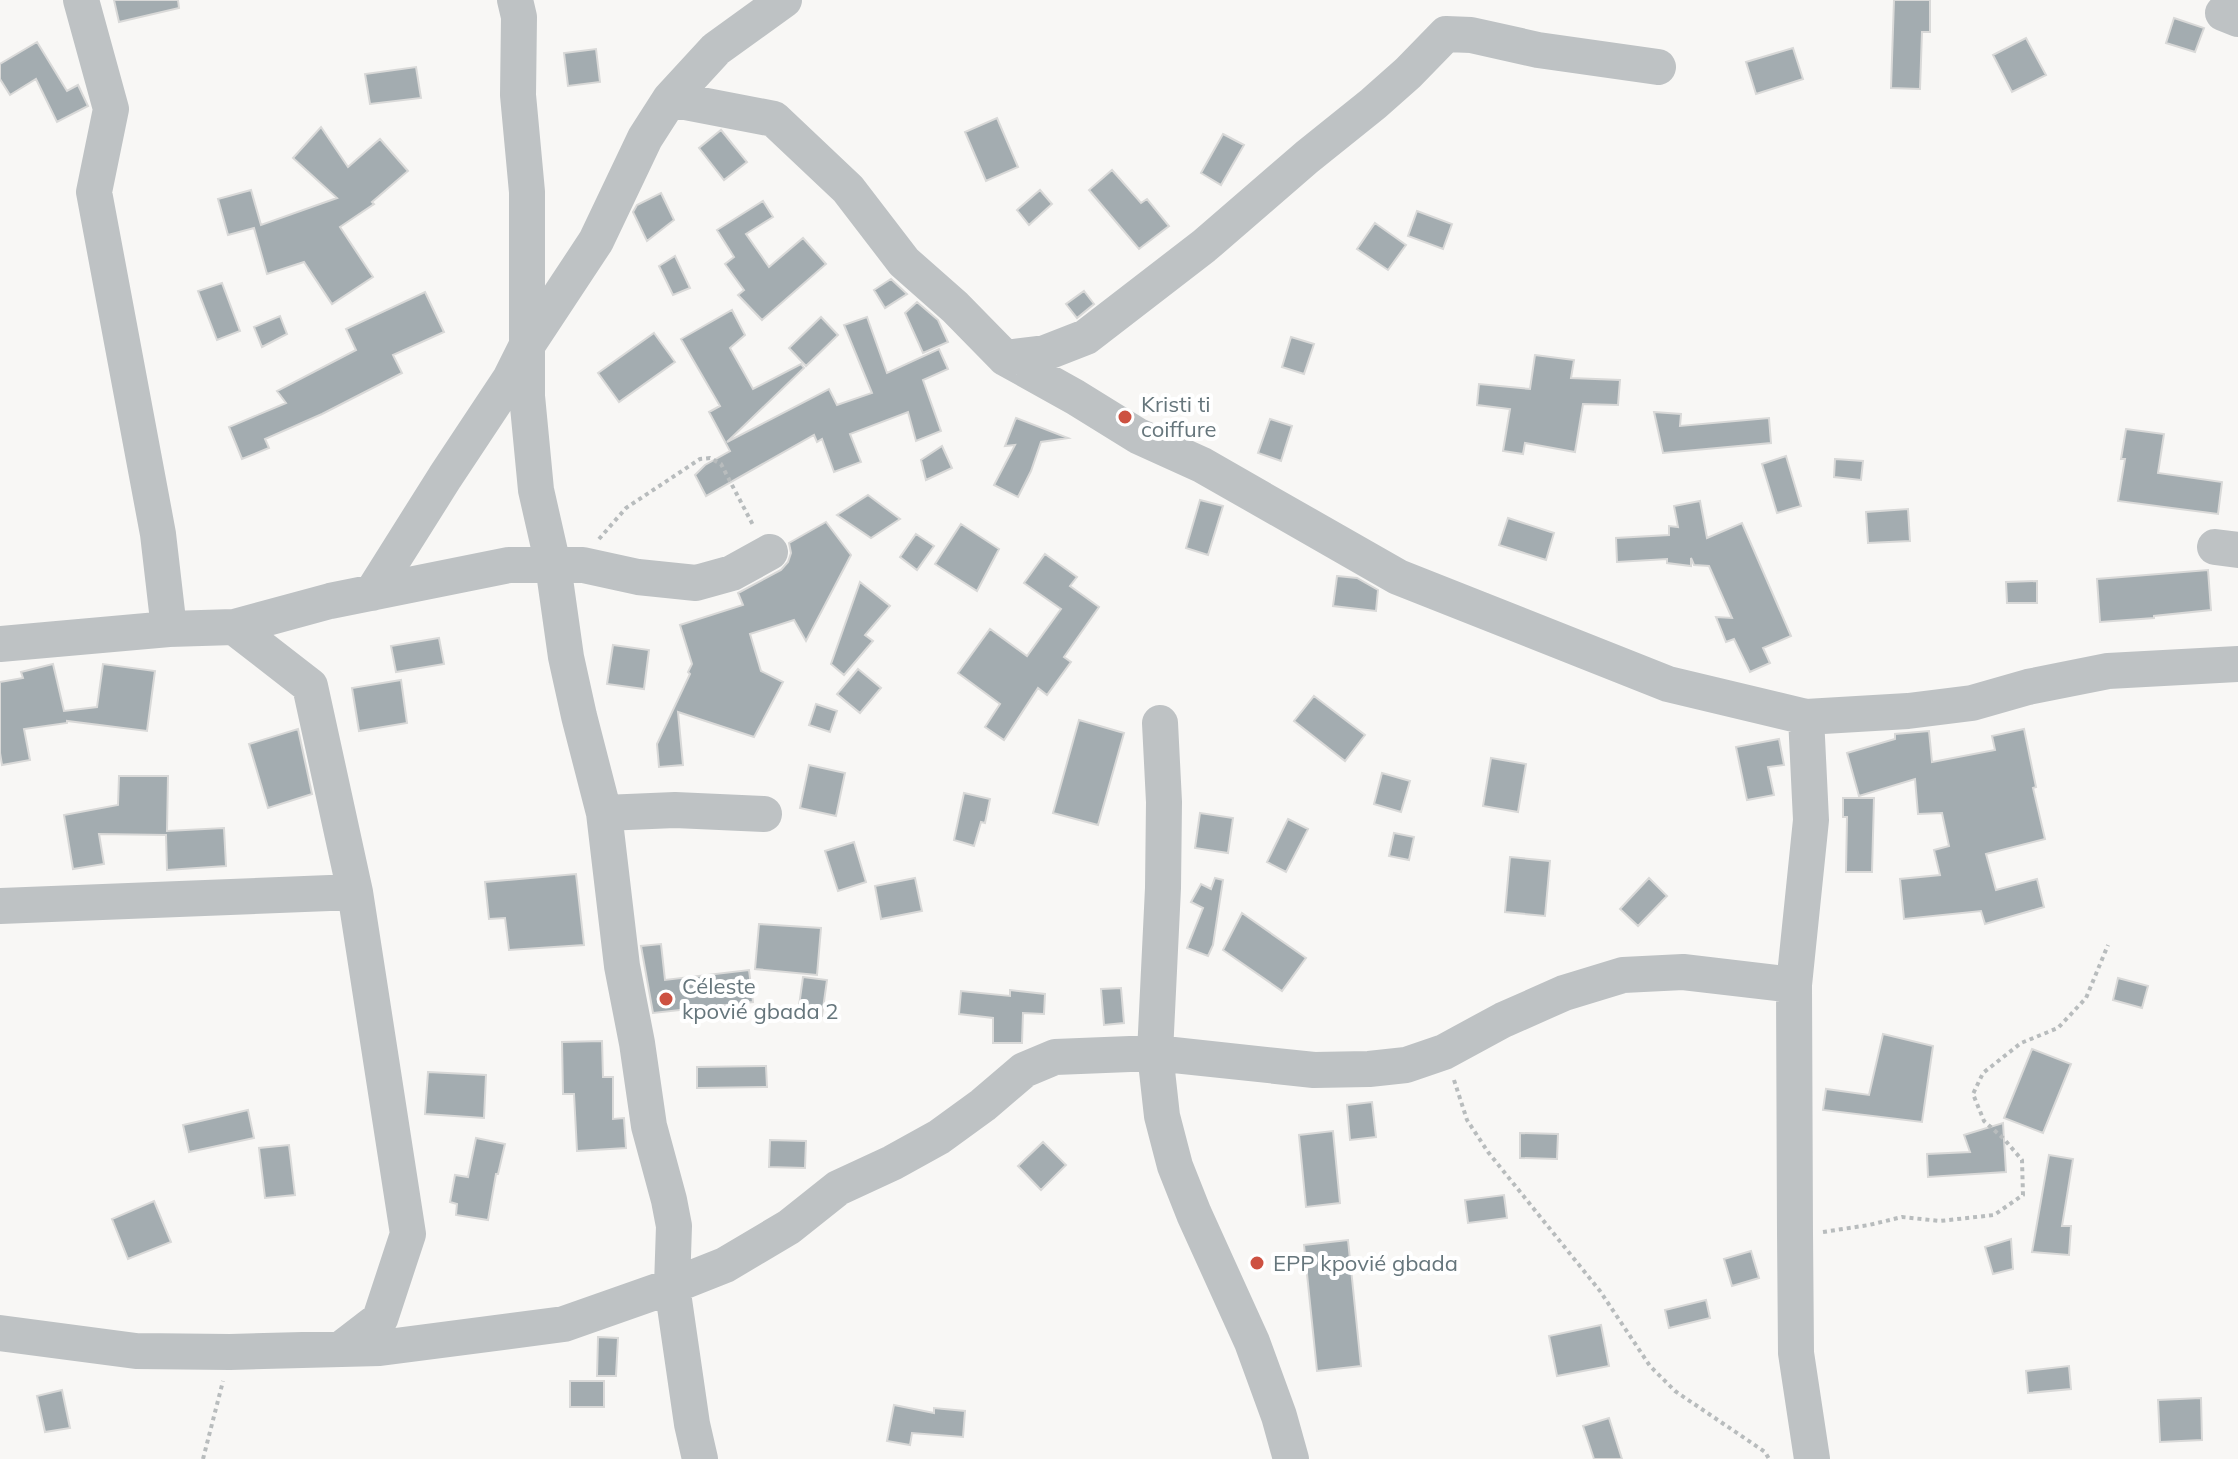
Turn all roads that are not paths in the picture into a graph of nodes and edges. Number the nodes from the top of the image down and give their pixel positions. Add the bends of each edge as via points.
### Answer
1 (81, 0) edge
2 (515, 0) edge
3 (784, 0) edge
4 (1658, 67) dead end
5 (670, 99) junction
6 (526, 347) junction
7 (1005, 358) junction
8 (770, 552) road end
9 (568, 565) junction
10 (372, 593) junction
11 (234, 627) junction
12 (169, 629) junction
13 (0, 644) edge
14 (2238, 664) edge
15 (1806, 717) junction
16 (1160, 723) dead end
17 (604, 813) junction
18 (764, 814) dead end
19 (355, 892) junction
20 (0, 906) edge
21 (1794, 985) junction
22 (1155, 1053) junction
23 (672, 1286) junction
24 (0, 1333) edge
25 (341, 1349) junction
26 (700, 1459) edge
27 (1291, 1459) edge
28 (1812, 1459) edge

1 - 12 street via 111,109 94,192 158,534
2 - 6 street via 527,192
3 - 5 street via 716,49
4 - 7 street via 1446,34 1373,104 1086,337 1045,353
5 - 6 street via 645,138 596,241
5 - 7 street via 774,119 848,189 904,262
6 - 9 street via 536,490
6 - 10 street
7 - 15 street via 1398,577 1668,684
8 - 9 street via 732,573 696,583
9 - 10 street via 509,565
9 - 17 street via 566,657
10 - 11 street
11 - 12 street
11 - 19 street via 310,686
12 - 13 street
14 - 15 street via 2108,671 1972,703
15 - 21 street via 1811,820
16 - 22 street via 1163,874
17 - 18 street
17 - 23 street via 649,1126 674,1226
19 - 20 street
19 - 25 street via 408,1234 380,1319
21 - 22 street via 1683,972 1623,975 1564,993 1444,1052 1406,1065 1369,1069 1314,1070
21 - 28 street via 1796,1353
22 - 23 street via 1055,1057 1024,1070 939,1137 838,1188 725,1265
22 - 27 street via 1162,1116 1175,1166 1252,1342
23 - 25 street via 564,1324
23 - 26 street
24 - 25 street via 136,1351

